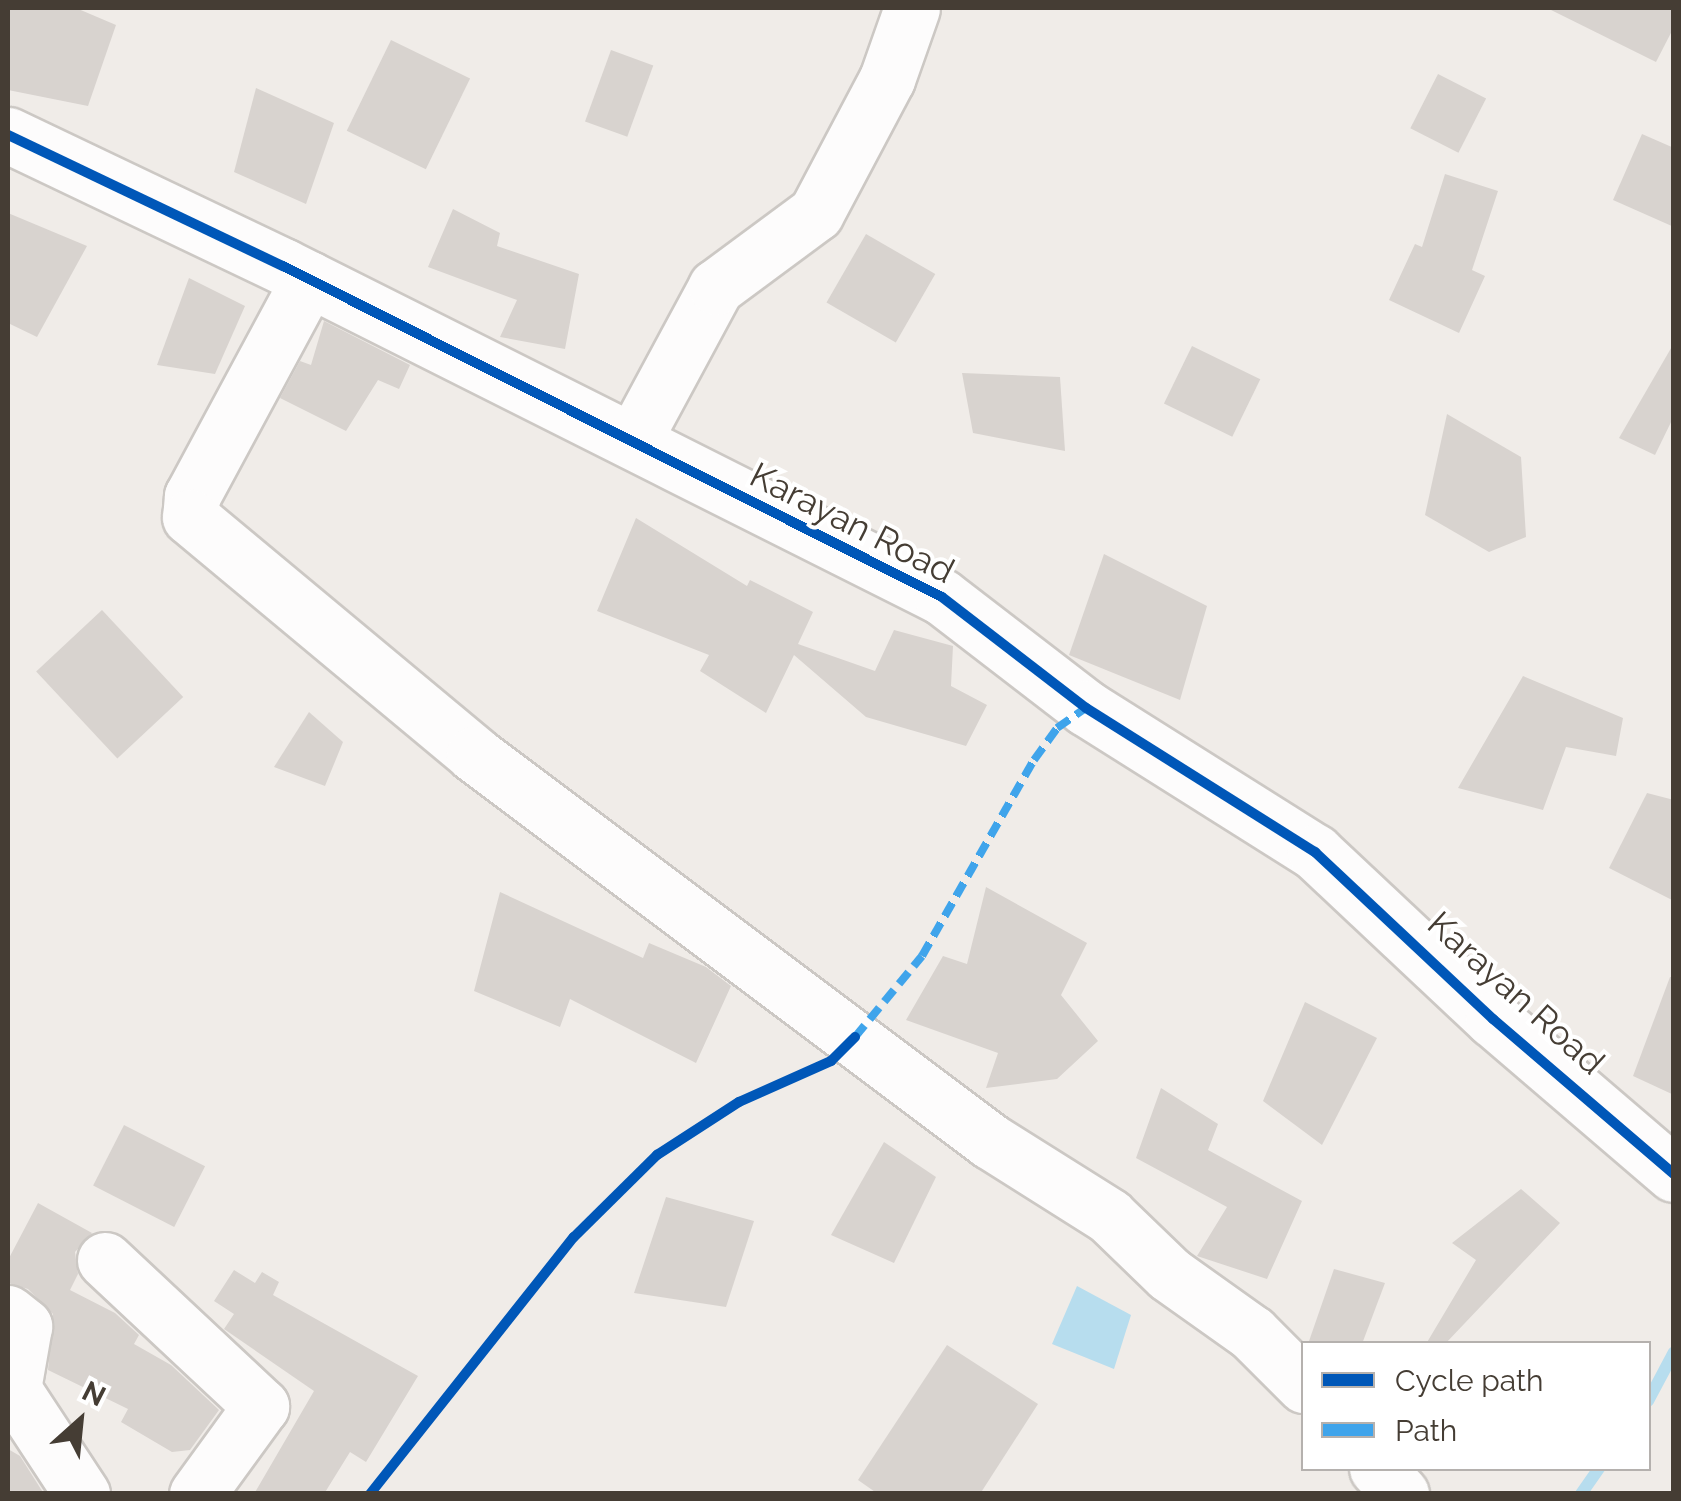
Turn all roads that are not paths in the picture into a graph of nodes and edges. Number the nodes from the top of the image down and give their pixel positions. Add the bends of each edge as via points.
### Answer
1 (912, 8) edge
2 (8, 135) edge
3 (309, 279) junction
4 (633, 442) junction
5 (1674, 1174) edge
6 (104, 1260) dead end
7 (8, 1313) edge
8 (1301, 1381) edge
9 (1380, 1471) edge
10 (82, 1494) edge
11 (197, 1494) edge
12 (1402, 1494) edge

1 - 4 street via 887,79 816,213 716,286
2 - 3 street, Karayan Road
3 - 4 street, Karayan Road
3 - 8 street via 192,496 190,517 474,754 990,1141 1109,1216 1169,1274 1252,1332
4 - 5 street, Karayan Road via 942,597 1086,708 1316,852 1493,1019
6 - 11 street via 260,1406
7 - 10 street via 24,1326 13,1390
9 - 12 street

